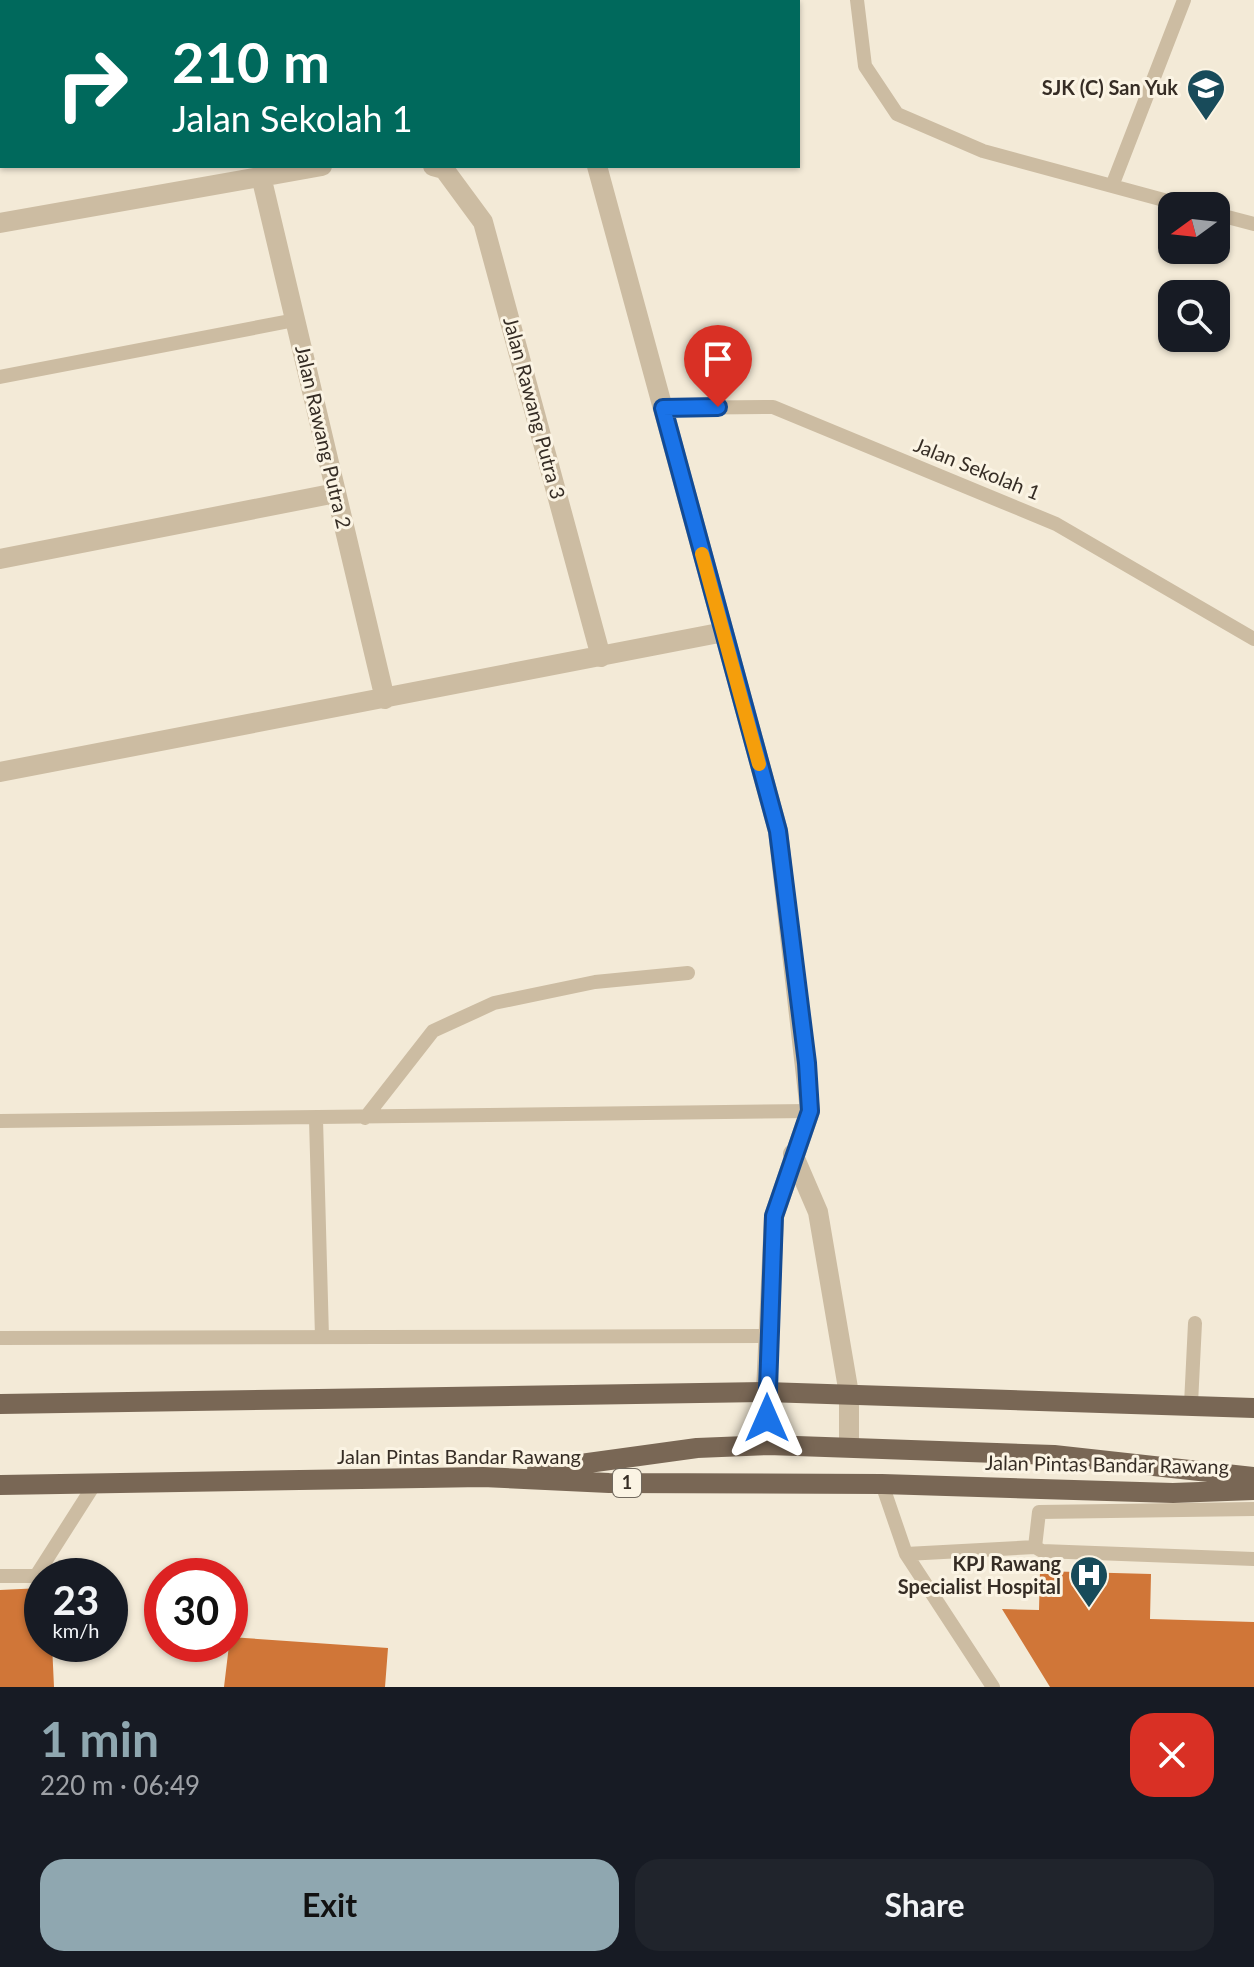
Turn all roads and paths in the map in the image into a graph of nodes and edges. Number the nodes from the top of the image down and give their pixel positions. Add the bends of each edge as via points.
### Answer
1 (857, 0) edge
2 (1184, 0) edge
3 (310, 168) edge
4 (439, 168) edge
5 (598, 168) edge
6 (261, 176) junction
7 (1112, 186) junction
8 (1158, 198) edge
9 (1230, 218) edge
10 (0, 223) edge
11 (1254, 224) edge
12 (295, 320) junction
13 (0, 377) edge
14 (663, 408) junction
15 (336, 493) junction
16 (0, 559) edge
17 (724, 632) junction
18 (1254, 639) edge
19 (601, 657) junction
20 (385, 699) junction
21 (0, 772) edge
22 (688, 973) dead end
23 (810, 1111) junction
24 (365, 1118) junction
25 (316, 1119) junction
26 (0, 1121) edge
27 (793, 1154) junction
28 (1195, 1323) dead end
29 (770, 1336) junction
30 (322, 1337) junction
31 (0, 1338) edge
32 (766, 1392) junction
33 (849, 1394) junction
34 (0, 1404) edge
35 (1191, 1404) junction
36 (1254, 1408) edge
37 (768, 1445) junction
38 (849, 1446) junction
39 (483, 1477) junction
40 (1254, 1477) edge
41 (882, 1484) junction
42 (0, 1485) edge
43 (94, 1485) junction
44 (1254, 1490) edge
45 (1254, 1509) edge
46 (1035, 1547) junction
47 (906, 1554) junction
48 (1254, 1559) edge
49 (0, 1576) edge
50 (993, 1687) edge

1 - 7 lane via 865,66 897,114 983,151
2 - 7 lane
3 - 6 street
4 - 19 street, Jalan Rawang Putra 3 via 483,222
5 - 14 street
6 - 10 street
6 - 12 street, Jalan Rawang Putra 2
7 - 8 lane
9 - 11 lane
12 - 13 lane
12 - 15 street, Jalan Rawang Putra 2
14 - 17 street
14 - 18 lane, Jalan Sekolah 1 via 773,407 1056,524
15 - 16 street
15 - 20 street, Jalan Rawang Putra 2
17 - 19 street
17 - 23 street via 778,831
19 - 20 street
20 - 21 street
22 - 24 lane via 595,982 494,1003 433,1031
23 - 24 lane
23 - 27 street
24 - 25 lane
25 - 26 lane
25 - 30 lane
27 - 29 street via 774,1216
27 - 33 street via 818,1212
28 - 35 lane
29 - 30 lane
29 - 32 street
30 - 31 lane
32 - 33 main road
32 - 34 main road
32 - 37 street
33 - 35 main road
33 - 38 street
35 - 36 main road
37 - 38 main road
37 - 39 main road via 697,1448
38 - 40 main road via 1054,1455
39 - 41 main road, Jalan Pintas Bandar Rawang / 1
39 - 43 main road, Jalan Pintas Bandar Rawang / 1
41 - 44 main road, Jalan Pintas Bandar Rawang / 1 via 1173,1493
41 - 47 lane
42 - 43 main road, Jalan Pintas Bandar Rawang / 1
43 - 49 lane via 36,1576
45 - 46 lane via 1039,1512
46 - 47 lane
46 - 48 lane
47 - 50 lane

